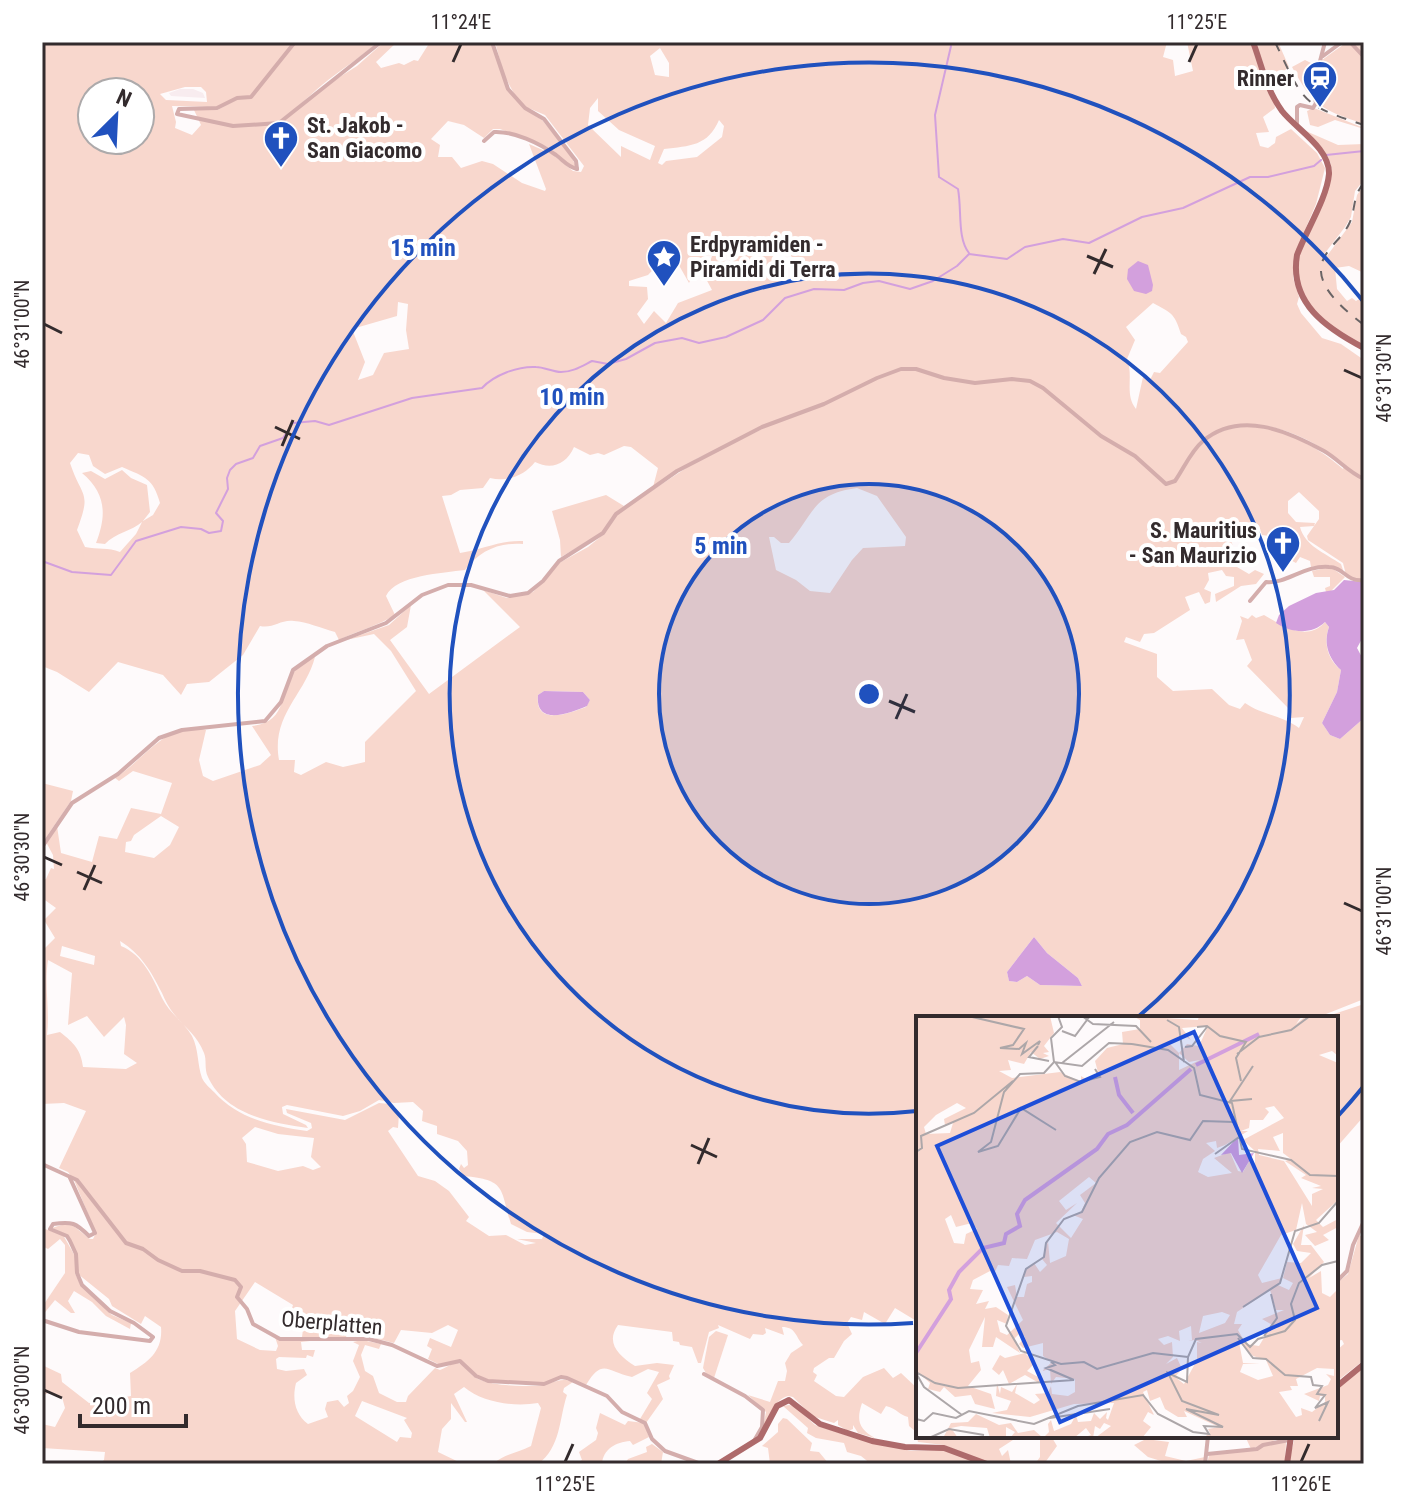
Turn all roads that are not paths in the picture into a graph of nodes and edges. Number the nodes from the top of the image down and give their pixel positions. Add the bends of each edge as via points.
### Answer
1 (295, 42) edge
2 (381, 42) edge
3 (492, 42) edge
4 (1253, 42) edge
5 (1325, 42) edge
6 (1342, 42) edge
7 (1350, 42) edge
8 (1364, 57) edge
9 (1321, 58) junction
10 (1295, 127) junction
11 (484, 141) dead end
12 (1364, 348) edge
13 (1364, 479) edge
14 (1364, 580) edge
15 (1250, 601) dead end
16 (42, 847) edge
17 (42, 1164) edge
18 (70, 1178) junction
19 (1364, 1221) edge
20 (1338, 1280) edge
21 (42, 1320) edge
22 (1364, 1364) edge
23 (704, 1374) dead end
24 (1338, 1385) edge
25 (1208, 1438) edge
26 (1290, 1438) edge
27 (754, 1443) junction
28 (1207, 1454) junction
29 (701, 1464) edge
30 (718, 1464) edge
31 (987, 1464) edge
32 (1205, 1464) edge
33 (1287, 1464) edge

1 - 2 street via 251,97 217,108 179,109 177,114 233,126 279,123
3 - 11 street via 508,89 544,119 579,166 574,170 553,152 503,131
4 - 10 main road via 1269,89
5 - 9 street
6 - 9 street
7 - 8 street
9 - 10 street via 1313,88 1316,103 1313,108 1297,107
10 - 12 main road via 1320,150 1329,172 1297,255 1297,288 1325,323
13 - 16 street via 1303,441 1250,425 1210,436 1175,481 1166,484 1030,381 975,383 901,369 762,427 677,471 616,514 603,533 559,561 528,593 510,596 471,585 433,590 386,623 304,661 293,670 281,702 265,721 182,730 159,738 118,774 72,803
14 - 15 street via 1352,580 1333,567 1306,570 1266,582
17 - 18 street
18 - 21 street via 95,1233 89,1236 70,1222 50,1229 70,1241 82,1285 110,1311 153,1337 150,1341 79,1332
18 - 29 street, Oberplatten via 126,1243 182,1271 237,1282 241,1287 236,1294 253,1324 280,1339 369,1339 437,1366 460,1361 488,1381 544,1384 567,1378 607,1396 622,1412 645,1423 665,1451
19 - 20 street via 1347,1271
22 - 24 main road
23 - 27 street via 763,1410
25 - 28 street
26 - 28 street via 1257,1449
26 - 33 main road
27 - 30 main road
27 - 31 main road via 777,1406 791,1401 813,1421 842,1432 887,1445 944,1448
28 - 32 street

